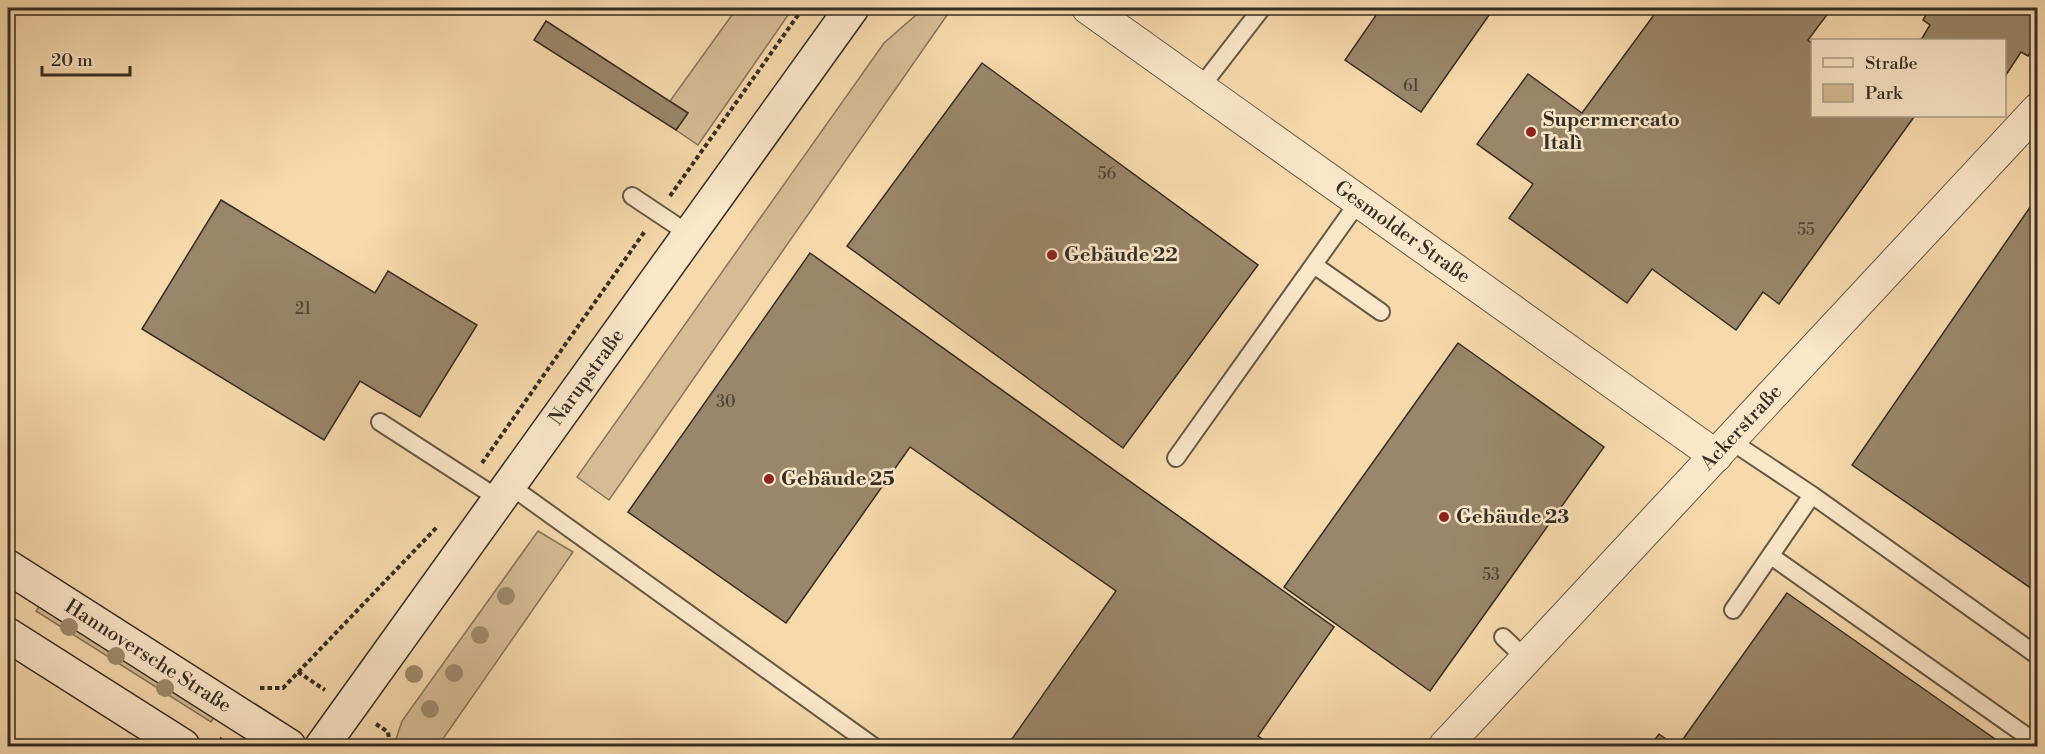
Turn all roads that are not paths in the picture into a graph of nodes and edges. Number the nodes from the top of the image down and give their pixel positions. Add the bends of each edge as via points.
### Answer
1 (852, 8) edge
2 (1088, 8) edge
3 (1262, 8) edge
4 (1200, 87) junction
5 (2037, 109) edge
6 (632, 196) dead end
7 (1359, 201) junction
8 (689, 234) junction
9 (1314, 265) junction
10 (1381, 312) dead end
11 (380, 422) dead end
12 (1723, 449) junction
13 (1176, 458) dead end
14 (504, 492) junction
15 (1812, 495) junction
16 (1771, 556) junction
17 (8, 567) edge
18 (1733, 610) dead end
19 (8, 634) edge
20 (1503, 636) dead end
21 (2037, 656) edge
22 (1526, 659) junction
23 (2037, 744) edge
24 (183, 747) edge
25 (289, 747) edge
26 (322, 747) edge
27 (873, 747) edge
28 (1445, 747) edge

1 - 8 street, Narupstraße
2 - 4 street, Gesmolder Straße
3 - 4 lane
4 - 7 street, Gesmolder Straße
5 - 12 street, Ackerstraße
6 - 8 lane
7 - 9 lane
7 - 12 street, Gesmolder Straße
8 - 14 street, Narupstraße
9 - 10 lane
9 - 13 lane
11 - 14 lane via 471,480
12 - 15 lane
12 - 22 street, Ackerstraße
14 - 26 street, Narupstraße
14 - 27 lane
15 - 16 lane
15 - 21 lane
16 - 18 lane
16 - 23 lane
17 - 25 street, Hannoversche Straße
19 - 24 street
20 - 22 lane
22 - 28 street, Ackerstraße

